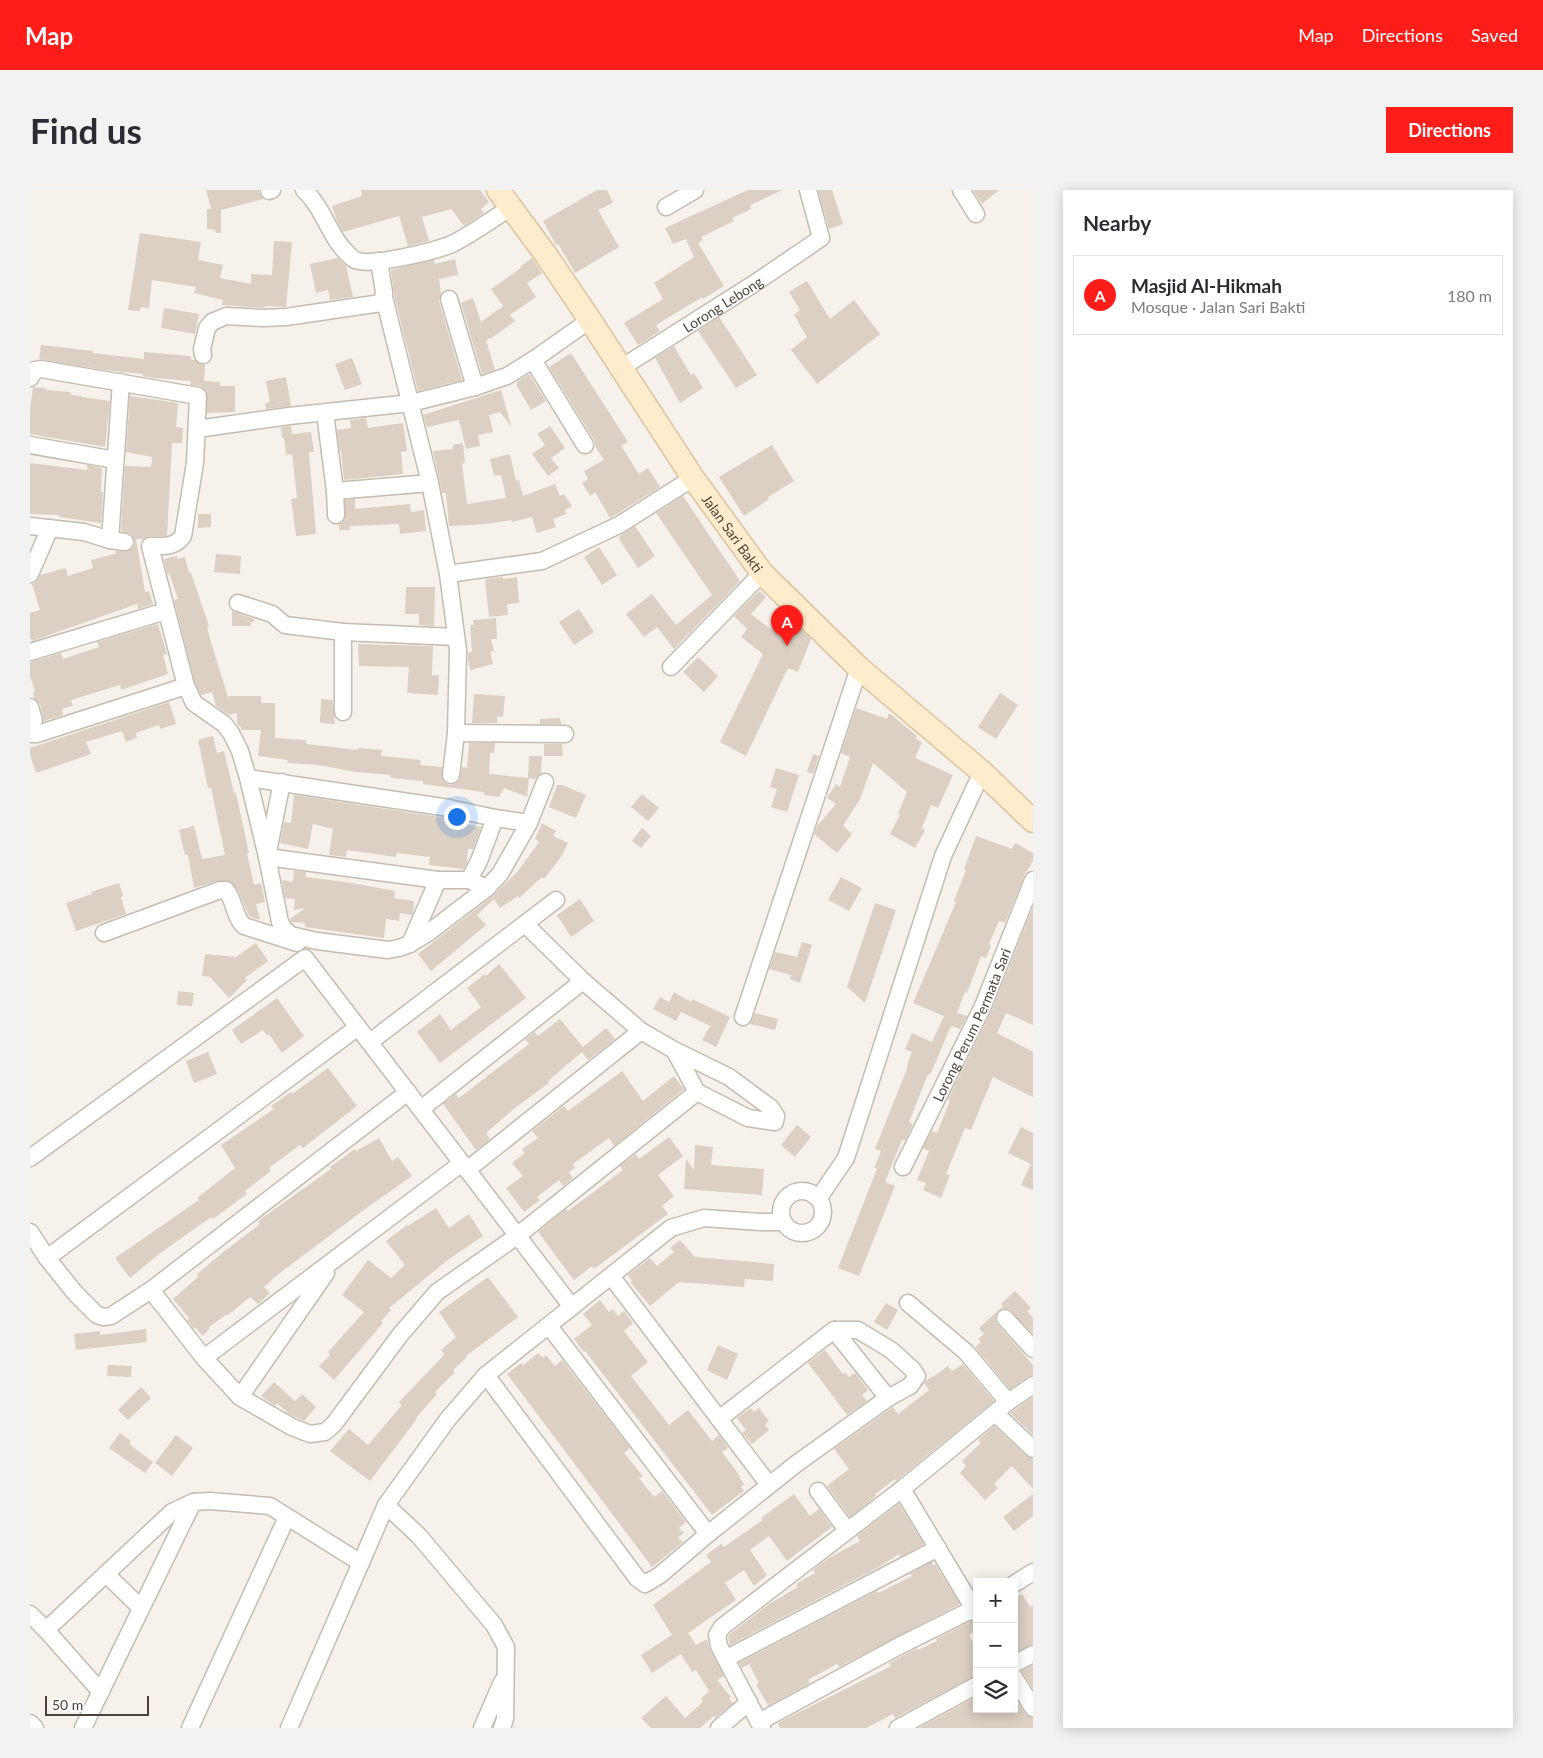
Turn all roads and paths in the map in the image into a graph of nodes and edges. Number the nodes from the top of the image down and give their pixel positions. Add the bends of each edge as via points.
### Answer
1 (304, 190) edge
2 (696, 190) edge
3 (808, 190) edge
4 (961, 190) edge
5 (504, 199) edge
6 (666, 207) dead end
7 (976, 214) dead end
8 (379, 260) junction
9 (384, 297) junction
10 (448, 299) dead end
11 (590, 320) junction
12 (202, 356) dead end
13 (533, 360) junction
14 (621, 368) junction
15 (30, 378) edge
16 (121, 382) junction
17 (475, 387) junction
18 (411, 403) junction
19 (325, 412) junction
20 (197, 429) junction
21 (30, 445) edge
22 (585, 445) dead end
23 (115, 460) junction
24 (693, 478) junction
25 (430, 484) junction
26 (335, 492) junction
27 (336, 516) dead end
28 (30, 526) edge
29 (50, 528) junction
30 (762, 573) junction
31 (30, 574) edge
32 (448, 574) junction
33 (238, 603) dead end
34 (166, 611) junction
35 (343, 632) junction
36 (456, 637) junction
37 (30, 652) edge
38 (671, 666) dead end
39 (859, 668) junction
40 (186, 686) junction
41 (343, 712) dead end
42 (31, 720) edge
43 (456, 734) junction
44 (564, 734) dead end
45 (982, 772) junction
46 (451, 775) dead end
47 (248, 778) junction
48 (282, 782) junction
49 (545, 782) dead end
50 (495, 818) junction
51 (1033, 821) edge
52 (529, 823) junction
53 (267, 857) junction
54 (438, 880) junction
55 (469, 880) junction
56 (1033, 880) edge
57 (487, 888) junction
58 (556, 900) dead end
59 (525, 924) junction
60 (104, 933) dead end
61 (317, 942) junction
62 (410, 944) junction
63 (583, 981) junction
64 (743, 1017) dead end
65 (358, 1027) junction
66 (641, 1031) junction
67 (370, 1042) junction
68 (674, 1050) junction
69 (408, 1092) junction
70 (697, 1092) junction
71 (420, 1109) junction
72 (30, 1158) edge
73 (465, 1167) junction
74 (903, 1167) dead end
75 (818, 1199) junction
76 (783, 1222) junction
77 (30, 1232) edge
78 (517, 1236) junction
79 (47, 1258) junction
80 (334, 1261) junction
81 (611, 1276) junction
82 (151, 1290) junction
83 (908, 1303) dead end
84 (572, 1307) junction
85 (1004, 1318) dead end
86 (549, 1326) junction
87 (834, 1330) junction
88 (1033, 1349) edge
89 (204, 1358) junction
90 (486, 1375) junction
91 (1033, 1385) edge
92 (240, 1397) junction
93 (888, 1398) junction
94 (1008, 1402) junction
95 (996, 1414) junction
96 (718, 1419) junction
97 (1033, 1449) edge
98 (769, 1485) junction
99 (902, 1490) junction
100 (818, 1491) dead end
101 (193, 1502) junction
102 (386, 1505) junction
103 (287, 1517) junction
104 (847, 1530) junction
105 (708, 1534) junction
106 (938, 1548) junction
107 (361, 1563) junction
108 (1033, 1572) edge
109 (106, 1574) junction
110 (1018, 1581) edge
111 (973, 1605) edge
112 (141, 1608) junction
113 (973, 1611) edge
114 (30, 1614) edge
115 (46, 1630) junction
116 (1033, 1654) edge
117 (727, 1658) junction
118 (1018, 1662) edge
119 (505, 1676) junction
120 (1018, 1684) edge
121 (973, 1687) edge
122 (101, 1692) junction
123 (749, 1702) junction
124 (1033, 1708) edge
125 (30, 1723) edge
126 (761, 1725) edge
127 (35, 1728) edge
128 (83, 1728) edge
129 (190, 1728) edge
130 (289, 1728) edge
131 (482, 1728) edge
132 (502, 1728) edge
133 (719, 1728) edge
134 (898, 1728) edge

1 - 8 street via 312,197 348,254 356,260
2 - 6 street
3 - 14 street, Lorong Lebong via 821,238
4 - 7 street
5 - 8 street via 451,244 409,257
5 - 11 main road, Jalan Sari Bakti
8 - 9 street
9 - 12 street via 378,304 286,317 226,316 207,328
9 - 18 street
10 - 17 street
11 - 13 street
11 - 14 main road, Jalan Sari Bakti
13 - 17 street via 507,376
13 - 22 street
14 - 24 main road, Jalan Sari Bakti
15 - 16 street via 35,370 41,368
16 - 20 street via 198,396
16 - 23 street
17 - 18 street
18 - 19 street
18 - 25 street
19 - 20 street
19 - 26 street
20 - 34 street via 183,536 170,546 150,546
21 - 23 street
23 - 29 street via 118,541
24 - 30 main road, Jalan Sari Bakti
24 - 32 street via 620,525 542,561
25 - 26 street
25 - 32 street
26 - 27 street
28 - 29 street
29 - 31 street
30 - 38 street
30 - 39 main road, Jalan Sari Bakti
32 - 36 street
33 - 35 street via 272,614 285,625
34 - 37 street
34 - 40 street
35 - 36 street
35 - 41 street
36 - 43 street
39 - 45 main road, Jalan Sari Bakti
39 - 64 street
40 - 42 street via 37,734
40 - 47 street via 194,703 231,732
43 - 44 street
43 - 46 street
45 - 51 main road, Jalan Sari Bakti
45 - 75 street via 943,856 846,1158
47 - 48 street
47 - 53 street
48 - 50 street
48 - 53 street
49 - 52 street
50 - 52 street
50 - 55 street
52 - 57 street via 500,874
53 - 54 street
53 - 61 street via 284,929 291,935
54 - 55 street
54 - 62 street
55 - 57 street
56 - 74 street, Lorong Perum Permata Sari via 983,1006
57 - 62 street
58 - 59 street
59 - 63 street
59 - 67 street
60 - 61 street via 226,890 239,922 244,926 300,944
61 - 62 street via 388,950
63 - 66 street
63 - 71 street
65 - 67 street
65 - 72 street via 305,958
65 - 79 street
66 - 68 street
66 - 73 street
67 - 69 street
68 - 70 street
68 - 70 street via 729,1077 771,1108 777,1120 748,1118
69 - 71 street
69 - 82 street
70 - 78 street
71 - 73 street
73 - 78 street
73 - 80 street
75 - 76 street via 811,1193 794,1192 782,1205
75 - 76 street via 823,1215 814,1230 796,1233
76 - 81 street via 704,1218 671,1228
77 - 79 street
78 - 84 street
78 - 92 street via 437,1292 325,1432 310,1434
79 - 82 street via 75,1293 100,1317 111,1316
80 - 89 street
80 - 92 street
81 - 84 street
81 - 96 street
82 - 89 street
83 - 94 street via 966,1352
84 - 86 street
85 - 88 street
86 - 90 street
86 - 105 street
87 - 93 street
87 - 93 street via 858,1330 892,1350 912,1369 917,1376 910,1386
87 - 96 street
89 - 92 street
90 - 102 street via 448,1419
90 - 105 street via 644,1584 660,1575
91 - 94 street
93 - 98 street
94 - 95 street
95 - 97 street
95 - 99 street
96 - 98 street
98 - 105 street
99 - 104 street
99 - 106 street
100 - 104 street
101 - 103 street via 270,1506
101 - 109 street via 172,1512
101 - 112 street
102 - 107 street
102 - 119 street via 419,1536 494,1626 506,1647
103 - 107 street
103 - 129 street
104 - 117 street via 722,1626 717,1635 719,1646
106 - 111 street
106 - 117 street
107 - 130 street
108 - 110 street
109 - 112 street
109 - 115 street
112 - 122 street
113 - 126 street via 897,1647
114 - 115 street
115 - 122 street
116 - 118 street
117 - 123 street
119 - 131 street
119 - 132 street
120 - 124 street
121 - 134 street
122 - 128 street
123 - 126 street
123 - 133 street
125 - 127 street

